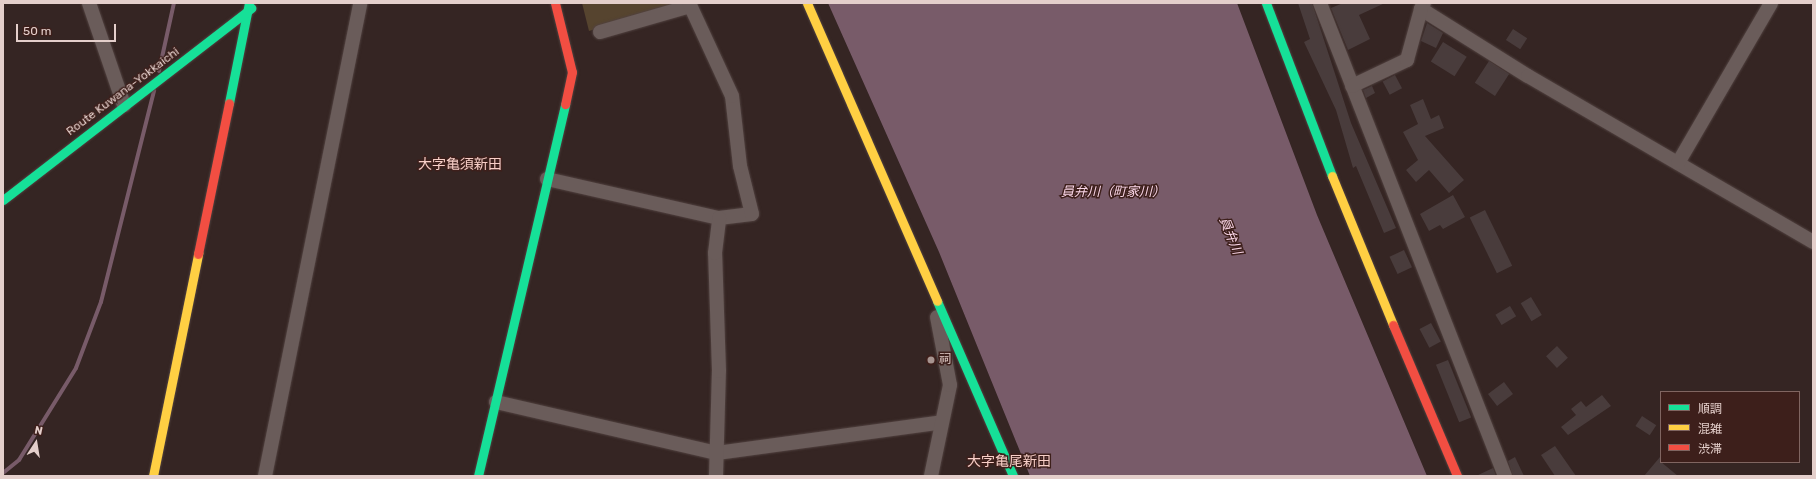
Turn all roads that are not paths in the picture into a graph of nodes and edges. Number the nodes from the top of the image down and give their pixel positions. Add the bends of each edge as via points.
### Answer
1 (89, 3) edge
2 (258, 3) edge
3 (360, 3) edge
4 (555, 3) edge
5 (807, 3) edge
6 (1266, 3) edge
7 (1320, 3) edge
8 (1771, 3) edge
9 (689, 4) edge
10 (1422, 6) edge
11 (248, 7) edge
12 (600, 32) dead end
13 (1352, 86) junction
14 (124, 105) junction
15 (1678, 163) junction
16 (547, 179) junction
17 (3, 200) edge
18 (719, 218) junction
19 (1813, 242) edge
20 (934, 301) junction
21 (496, 402) junction
22 (942, 422) junction
23 (717, 453) junction
24 (153, 476) edge
25 (265, 476) edge
26 (478, 476) edge
27 (716, 476) edge
28 (931, 476) edge
29 (1013, 476) edge
30 (1457, 476) edge
31 (1505, 476) edge

1 - 14 street
2 - 11 street, Route Kuwana-Yokkaichi
3 - 25 street
4 - 16 street via 572,72
5 - 20 street
6 - 30 street via 1357,241
7 - 13 street
8 - 15 street
9 - 12 street
9 - 18 street via 732,96 740,166 752,214
10 - 13 street via 1406,60
10 - 15 street via 1528,76
11 - 14 street, Route Kuwana-Yokkaichi via 164,76
11 - 24 street
13 - 31 street
14 - 17 street, Route Kuwana-Yokkaichi
15 - 19 street
16 - 18 street
16 - 21 street
18 - 23 street via 715,253
20 - 22 street via 950,385
20 - 29 street
21 - 23 street
21 - 26 street
22 - 23 street
22 - 28 street
23 - 27 street

